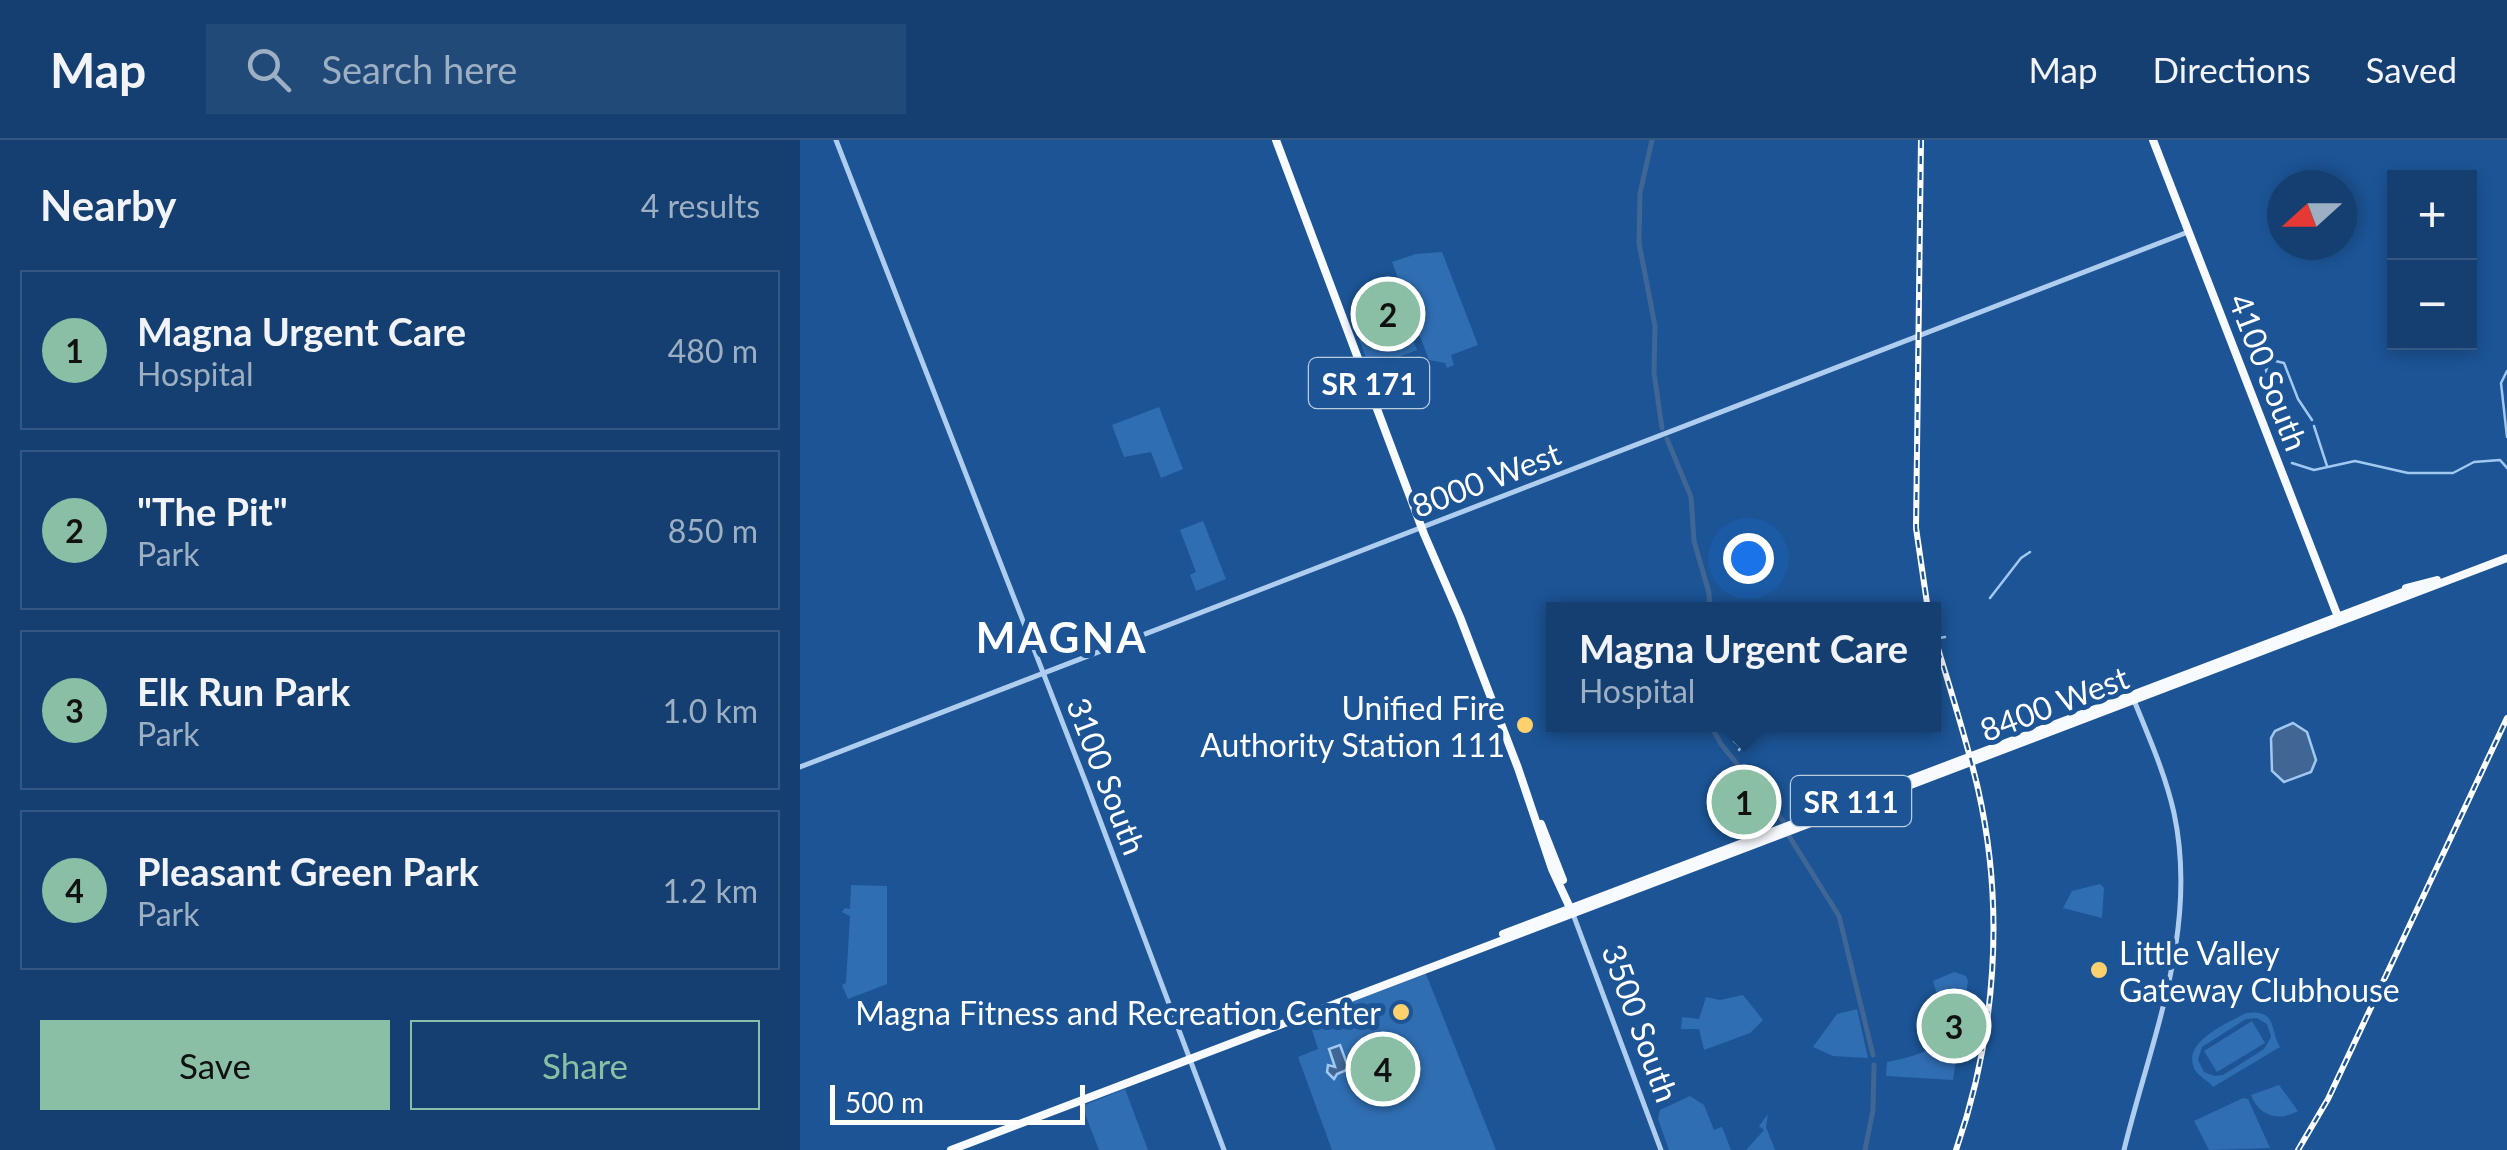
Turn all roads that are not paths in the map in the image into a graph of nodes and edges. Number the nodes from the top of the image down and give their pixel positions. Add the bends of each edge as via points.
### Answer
1 (836, 140) edge
2 (1276, 140) edge
3 (2153, 140) edge
4 (2188, 232) junction
5 (1424, 527) junction
6 (2507, 556) edge
7 (2437, 580) junction
8 (2327, 592) junction
9 (2339, 619) junction
10 (2288, 634) junction
11 (1043, 674) junction
12 (2133, 697) junction
13 (800, 768) edge
14 (1572, 910) junction
15 (1191, 1058) junction
16 (951, 1150) edge
17 (1224, 1150) edge
18 (1662, 1150) edge
19 (2124, 1150) edge

1 - 11 street, 3100 South
2 - 5 main road, 3500 South / SR 171
3 - 4 main road, 4100 South
4 - 5 street, 8000 West
4 - 8 main road, 4100 South
5 - 11 street, 8000 West
5 - 14 main road, 3500 South / SR 171
6 - 7 main road, SR 111
6 - 9 main road, SR 111
7 - 8 main road via 2349,608
7 - 9 main road, SR 111
8 - 9 main road, 4100 South
8 - 10 main road via 2324,616
9 - 10 main road, 8400 West / SR 111
9 - 12 main road, 8400 West / SR 111
10 - 12 main road, 8400 West / SR 111
11 - 13 street, 8000 West
11 - 15 street, 3100 South
12 - 14 main road, 8400 West / SR 111
12 - 19 street via 2174,812 2180,901 2172,976
14 - 15 main road, 8400 West / SR 111
14 - 18 street, 3500 South
15 - 16 main road, 8400 West / SR 111
15 - 17 street, 3100 South

